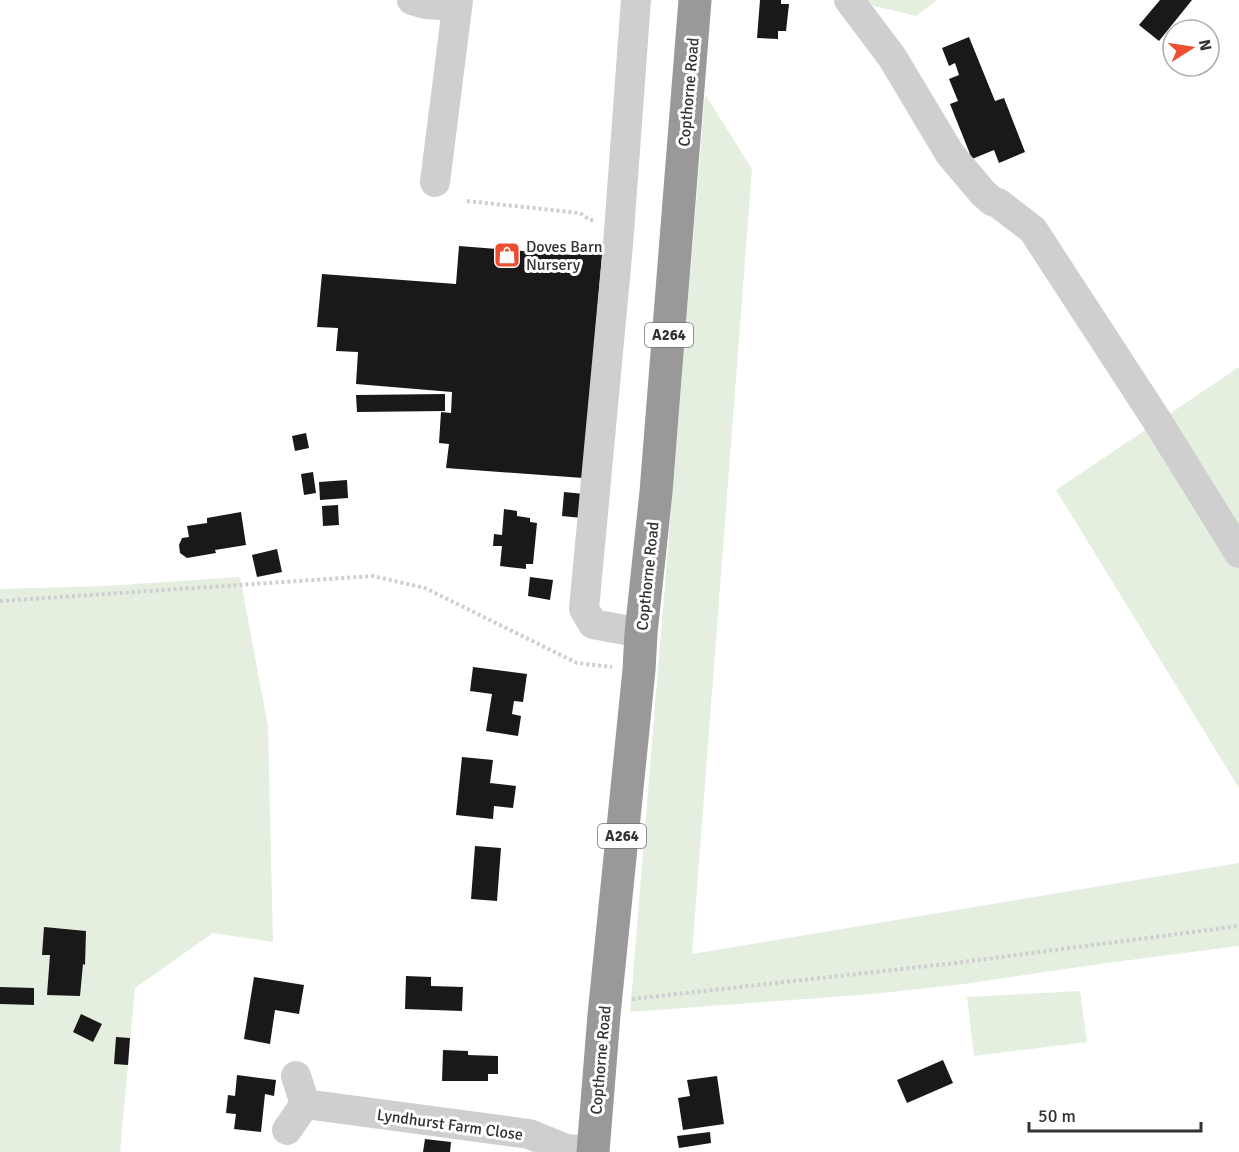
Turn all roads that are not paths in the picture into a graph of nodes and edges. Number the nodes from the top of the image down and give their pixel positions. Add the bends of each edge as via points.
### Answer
1 (412, 0) edge
2 (636, 0) edge
3 (695, 0) edge
4 (857, 2) edge
5 (458, 3) edge
6 (435, 183) dead end
7 (1239, 553) edge
8 (641, 633) junction
9 (287, 1130) dead end
10 (593, 1151) edge

1 - 5 street via 426,4
2 - 8 street via 584,609 593,624
3 - 8 highway, Copthorne Road / A264
4 - 7 street via 950,154 983,193 1033,230
5 - 6 street
8 - 10 highway, Copthorne Road / A264
9 - 10 street, Lyndhurst Farm Close via 301,1090 529,1134 567,1149

